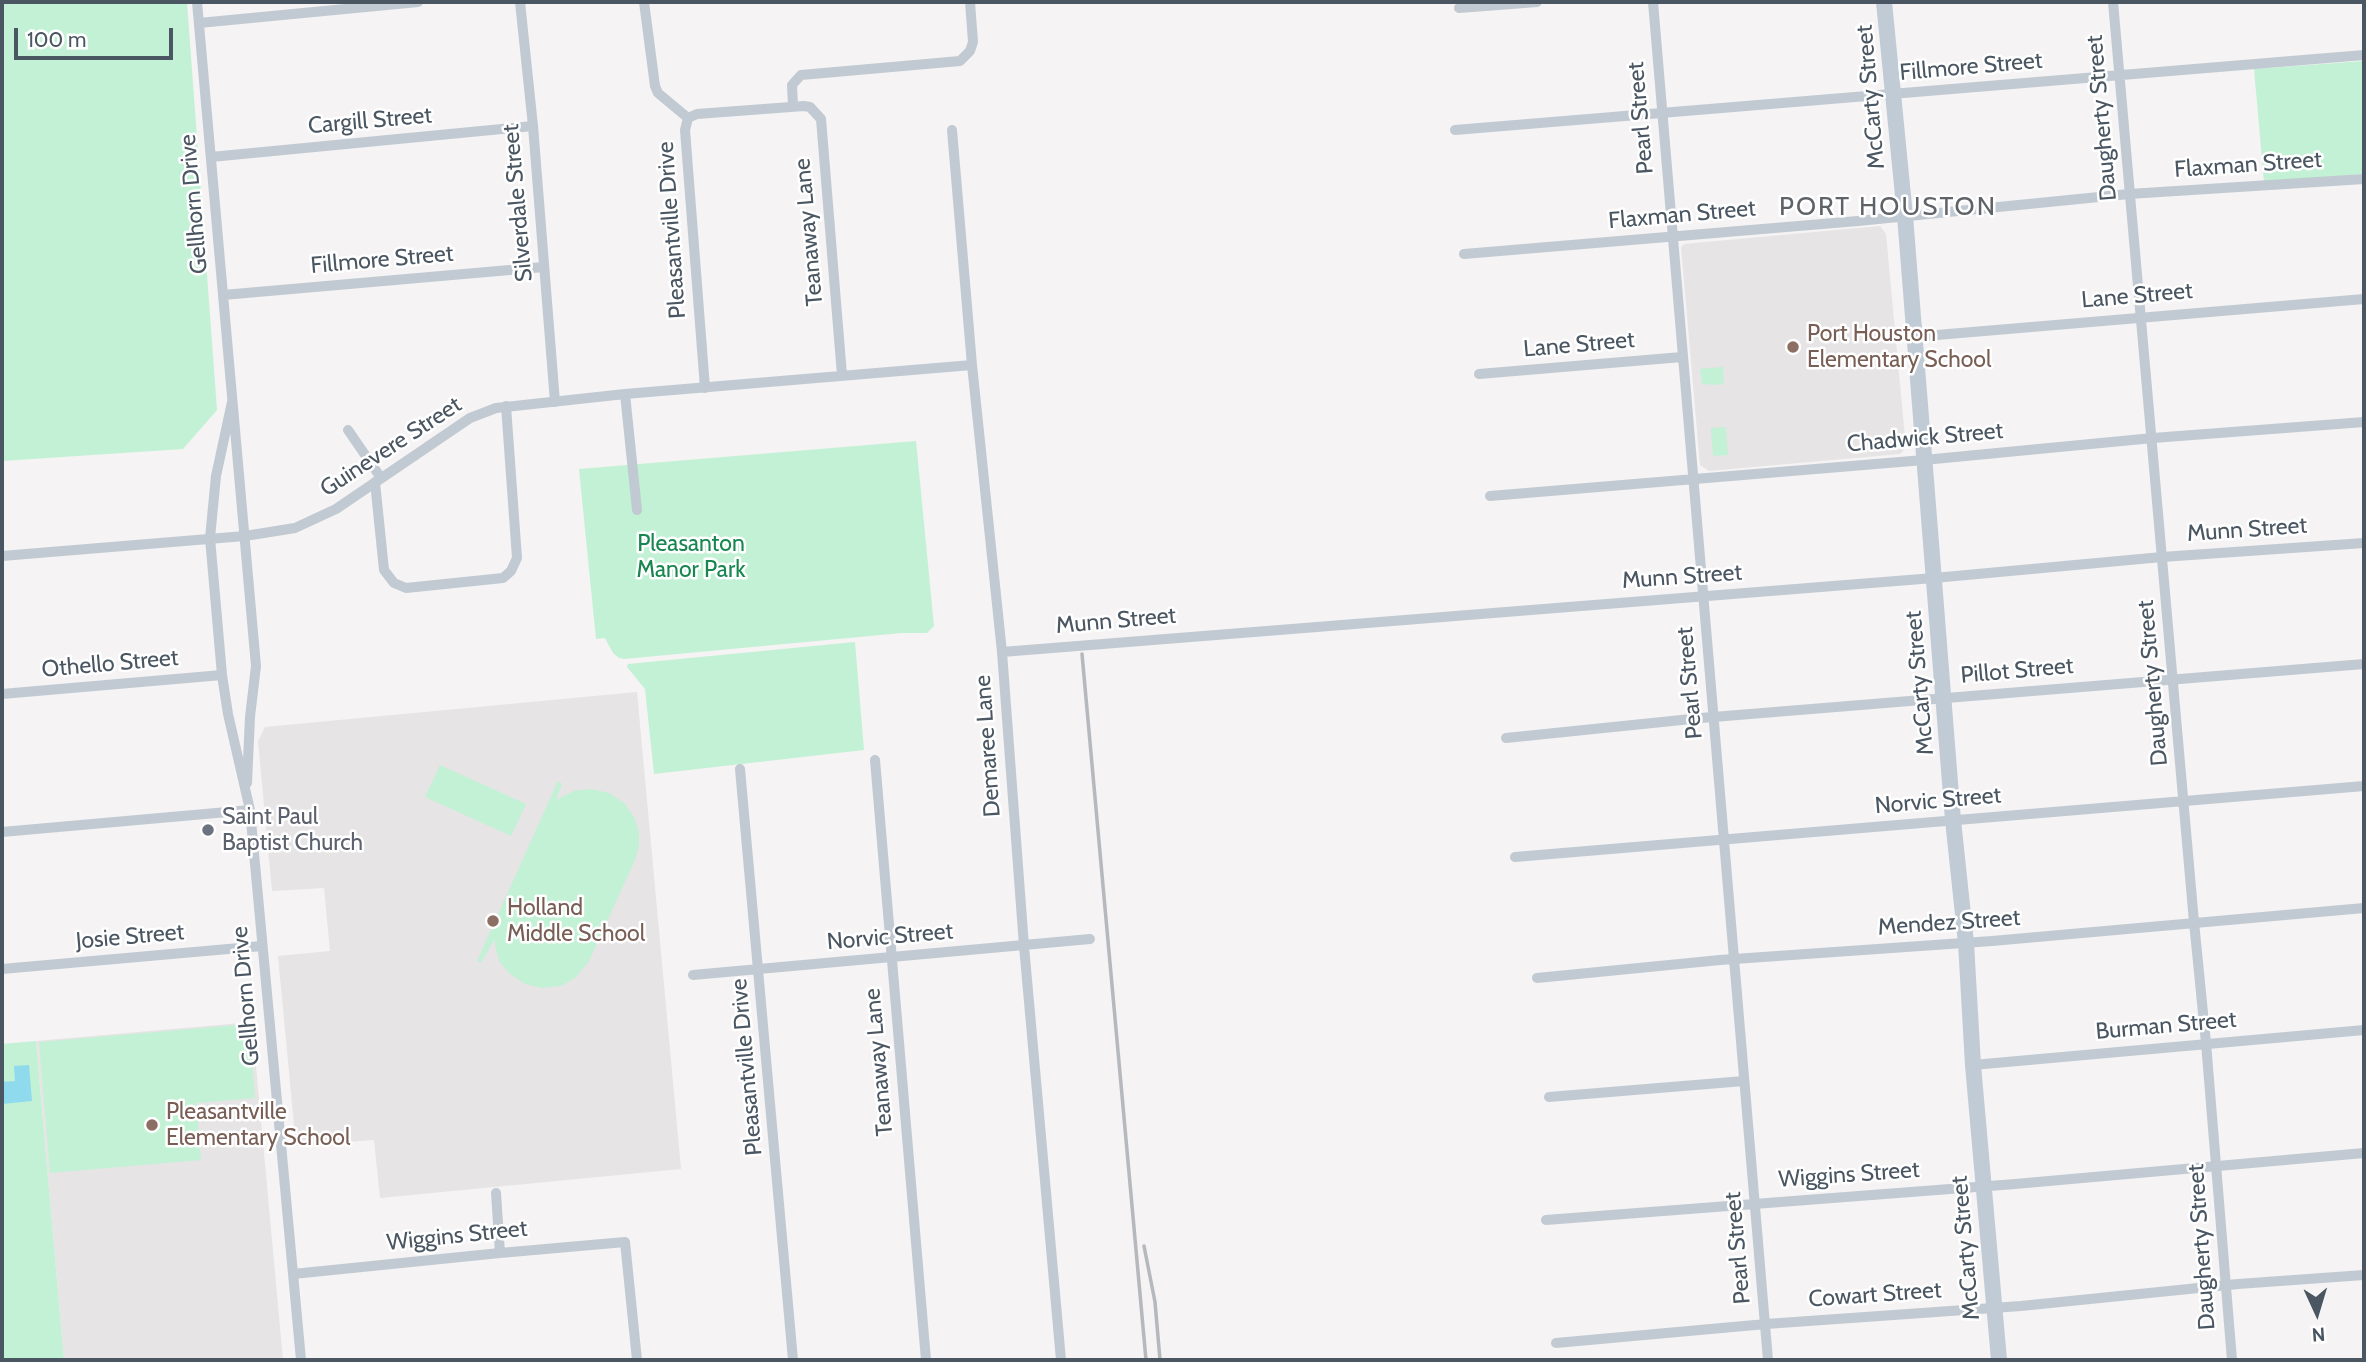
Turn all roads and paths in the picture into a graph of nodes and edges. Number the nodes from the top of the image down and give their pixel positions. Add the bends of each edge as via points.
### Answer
1 (197, 2) edge
2 (418, 2) edge
3 (520, 2) edge
4 (644, 2) edge
5 (970, 2) edge
6 (1537, 2) edge
7 (1653, 2) edge
8 (1884, 2) edge
9 (2113, 2) edge
10 (1459, 8) dead end
11 (199, 23) junction
12 (2364, 55) edge
13 (2119, 75) junction
14 (1894, 94) junction
15 (793, 106) junction
16 (1661, 113) junction
17 (688, 118) junction
18 (533, 126) junction
19 (952, 130) dead end
20 (1455, 130) dead end
21 (211, 157) junction
22 (2364, 178) edge
23 (2129, 194) junction
24 (1905, 216) junction
25 (1672, 237) junction
26 (1464, 254) dead end
27 (544, 267) junction
28 (223, 295) junction
29 (2364, 299) edge
30 (2141, 316) junction
31 (1913, 337) junction
32 (1682, 357) junction
33 (972, 365) junction
34 (1479, 374) dead end
35 (842, 376) junction
36 (705, 388) junction
37 (625, 394) junction
38 (232, 402) junction
39 (555, 402) junction
40 (506, 406) junction
41 (2364, 422) edge
42 (348, 430) dead end
43 (2152, 438) junction
44 (1924, 460) junction
45 (1692, 479) junction
46 (378, 480) junction
47 (1490, 496) dead end
48 (636, 510) dead end
49 (245, 536) junction
50 (211, 538) junction
51 (2364, 543) edge
52 (2, 556) edge
53 (2162, 557) junction
54 (1934, 578) junction
55 (1702, 596) junction
56 (1002, 652) junction
57 (2364, 664) edge
58 (222, 675) junction
59 (2173, 679) junction
60 (2, 694) edge
61 (1944, 698) junction
62 (1715, 717) junction
63 (1506, 738) dead end
64 (875, 760) dead end
65 (740, 769) dead end
66 (2364, 786) edge
67 (247, 796) junction
68 (2185, 801) junction
69 (250, 810) junction
70 (1953, 820) junction
71 (2, 832) edge
72 (1724, 839) junction
73 (1515, 857) dead end
74 (2364, 908) edge
75 (2194, 922) junction
76 (1090, 939) dead end
77 (1966, 943) junction
78 (262, 946) junction
79 (1024, 946) junction
80 (891, 958) junction
81 (1734, 959) junction
82 (2, 969) edge
83 (759, 970) junction
84 (692, 975) dead end
85 (1537, 978) dead end
86 (2364, 1030) edge
87 (2206, 1043) junction
88 (1973, 1065) junction
89 (1744, 1081) junction
90 (1549, 1097) dead end
91 (2364, 1153) edge
92 (2217, 1165) junction
93 (1984, 1186) junction
94 (496, 1193) dead end
95 (1755, 1204) junction
96 (1546, 1220) dead end
97 (500, 1253) junction
98 (293, 1274) junction
99 (2364, 1275) edge
100 (2226, 1285) junction
101 (1994, 1308) junction
102 (1766, 1324) junction
103 (1556, 1343) dead end
104 (302, 1360) edge
105 (637, 1360) edge
106 (793, 1360) edge
107 (926, 1360) edge
108 (1061, 1360) edge
109 (1768, 1360) edge
110 (1999, 1360) edge
111 (2232, 1360) edge

1 - 11 street, Gellhorn Drive
2 - 11 street
3 - 18 street, Silverdale Street
4 - 17 street, Pleasantville Drive via 655,86
5 - 15 street via 973,42 965,57 953,63 801,75 792,85
6 - 10 street
7 - 16 street, Pearl Street
8 - 14 main road, McCarty Street
9 - 13 street, Daugherty Street
11 - 21 street, Gellhorn Drive
12 - 13 street, Fillmore Street
13 - 14 street, Fillmore Street
13 - 23 street, Daugherty Street
14 - 16 street, Fillmore Street
14 - 24 main road, McCarty Street
15 - 17 street
15 - 35 street, Teanaway Lane via 810,107 821,119
16 - 20 street, Fillmore Street
16 - 25 street, Pearl Street
17 - 36 street, Pleasantville Drive via 685,130
18 - 21 street, Cargill Street
18 - 27 street, Silverdale Street
19 - 33 street, Demaree Lane
21 - 28 street, Gellhorn Drive
22 - 23 street, Flaxman Street
23 - 24 street, Flaxman Street
23 - 30 street, Daugherty Street
24 - 25 street, Flaxman Street
24 - 31 main road, McCarty Street
25 - 26 street, Flaxman Street
25 - 32 street, Pearl Street
27 - 28 street, Fillmore Street
27 - 39 street, Silverdale Street
28 - 38 street, Gellhorn Drive
29 - 30 street, Lane Street
30 - 31 street, Lane Street
30 - 43 street, Daugherty Street
31 - 44 main road, McCarty Street
32 - 34 street, Lane Street
32 - 45 street, Pearl Street
33 - 35 street, Guinevere Street
33 - 56 street, Demaree Lane
35 - 36 street, Guinevere Street
36 - 37 street, Guinevere Street
37 - 39 street, Guinevere Street
37 - 48 street
38 - 49 street, Gellhorn Drive
38 - 50 street, Gellhorn Drive via 216,476
39 - 40 street, Guinevere Street
40 - 46 street, Guinevere Street via 470,418
40 - 46 street via 517,558 507,575 498,580 406,588 391,580 384,570
41 - 43 street, Chadwick Street
42 - 46 street
43 - 44 street, Chadwick Street
43 - 53 street, Daugherty Street
44 - 45 street, Chadwick Street
44 - 54 main road, McCarty Street
45 - 47 street, Chadwick Street
45 - 55 street, Pearl Street
46 - 49 street, Guinevere Street via 310,523
49 - 50 street, Guinevere Street
49 - 67 street, Gellhorn Drive via 256,666
50 - 52 street, Guinevere Street
50 - 58 street, Gellhorn Drive
51 - 53 street, Munn Street
53 - 54 street, Munn Street
53 - 59 street, Daugherty Street
54 - 55 street, Munn Street
54 - 61 main road, McCarty Street
55 - 56 street, Munn Street
55 - 62 street, Pearl Street
56 - 79 street, Demaree Lane
57 - 59 street, Pillot Street
58 - 60 street, Othello Street
58 - 67 street, Gellhorn Drive
59 - 61 street, Pillot Street
59 - 68 street, Daugherty Street
61 - 62 street, Pillot Street
61 - 70 main road, McCarty Street
62 - 63 street, Pillot Street
62 - 72 street, Pearl Street
64 - 80 street, Teanaway Lane
65 - 83 street, Pleasantville Drive
66 - 68 street, Norvic Street
67 - 69 street, Gellhorn Drive
68 - 70 street, Norvic Street
68 - 75 street, Daugherty Street
69 - 71 street
69 - 78 street, Gellhorn Drive
70 - 72 street, Norvic Street
70 - 77 main road, McCarty Street
72 - 73 street, Norvic Street
72 - 81 street, Pearl Street
74 - 75 street, Mendez Street
75 - 77 street, Mendez Street
75 - 87 street, Daugherty Street
76 - 79 street, Norvic Street
77 - 81 street, Mendez Street
77 - 88 main road, McCarty Street
78 - 82 street, Josie Street
78 - 98 street, Gellhorn Drive
79 - 80 street, Norvic Street
79 - 108 street, Demaree Lane
80 - 83 street, Norvic Street
80 - 107 street, Teanaway Lane
81 - 85 street, Mendez Street
81 - 89 street, Pearl Street
83 - 84 street, Norvic Street
83 - 106 street, Pleasantville Drive
86 - 87 street, Burman Street
87 - 88 street, Burman Street
87 - 92 street, Daugherty Street
88 - 93 main road, McCarty Street
89 - 90 street
89 - 95 street, Pearl Street
91 - 92 street, Wiggins Street
92 - 93 street, Wiggins Street
92 - 100 street, Daugherty Street
93 - 95 street, Wiggins Street
93 - 101 main road, McCarty Street
94 - 97 street
95 - 96 street, Wiggins Street
95 - 102 street, Pearl Street
97 - 98 street, Wiggins Street
97 - 105 street, Wiggins Street via 625,1242
98 - 104 street, Gellhorn Drive
99 - 100 street, Cowart Street
100 - 101 street, Cowart Street
100 - 111 street, Daugherty Street
101 - 102 street, Cowart Street
101 - 110 main road, McCarty Street
102 - 103 street, Cowart Street
102 - 109 street, Pearl Street

